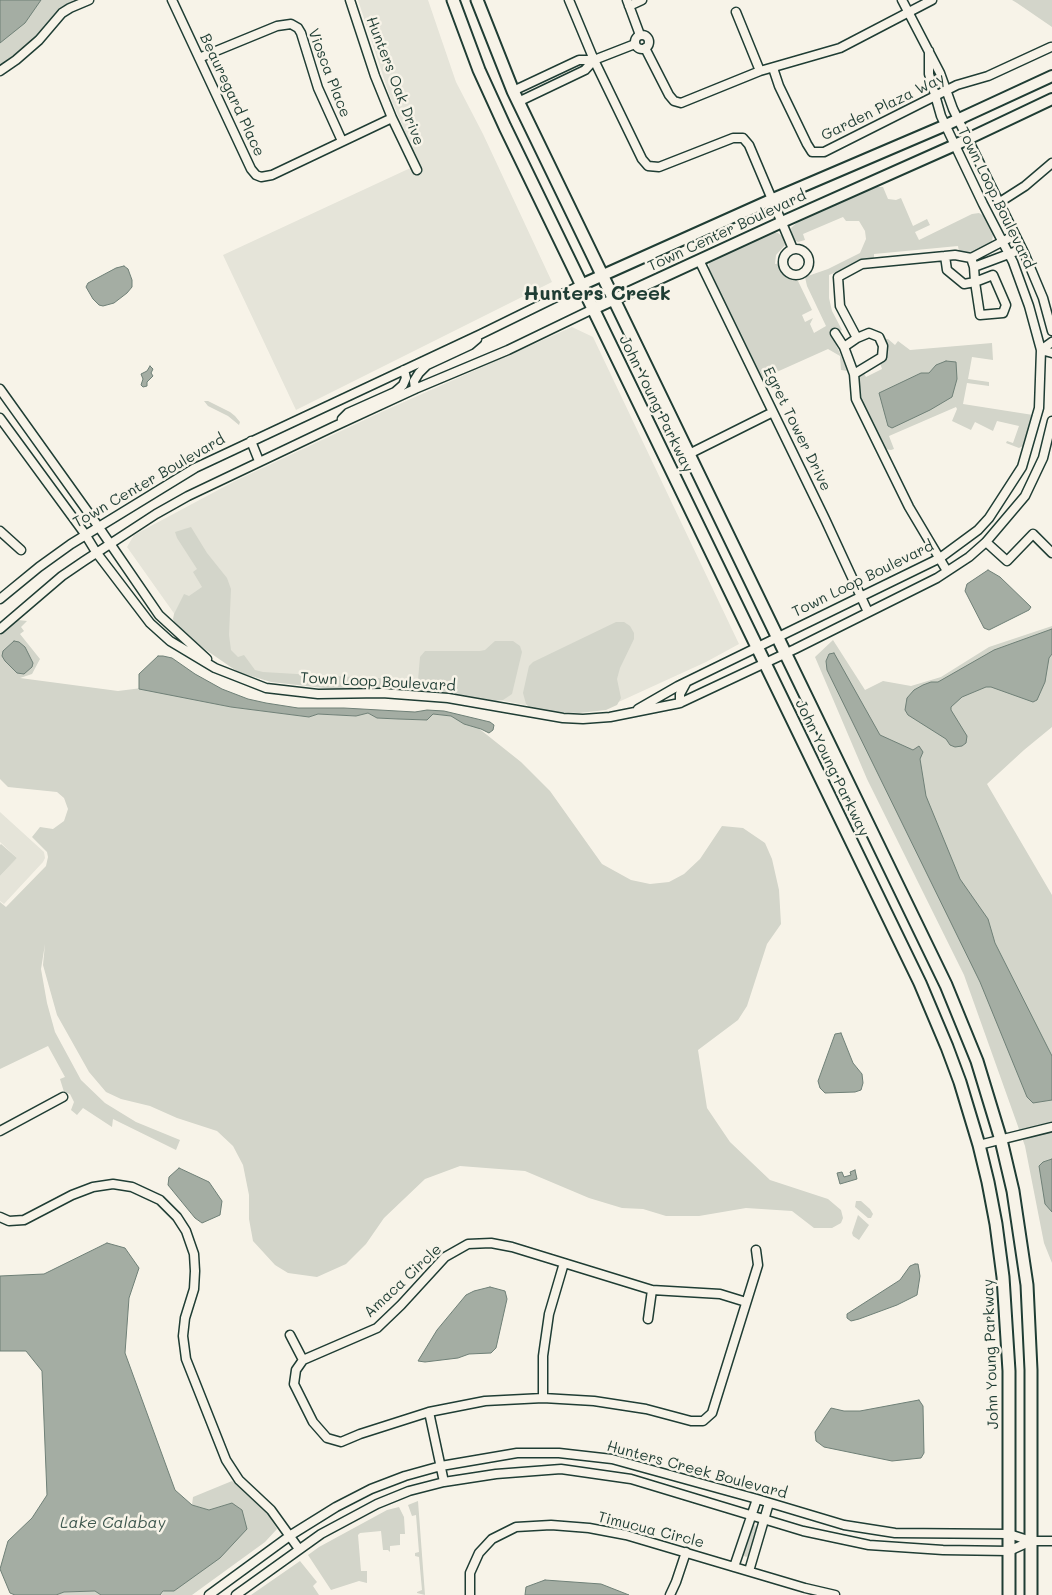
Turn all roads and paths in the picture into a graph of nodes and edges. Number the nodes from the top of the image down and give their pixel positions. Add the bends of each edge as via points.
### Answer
1 (89, 0) edge
2 (172, 0) edge
3 (350, 0) edge
4 (453, 0) edge
5 (477, 0) edge
6 (569, 0) edge
7 (642, 0) edge
8 (902, 0) edge
9 (932, 0) edge
10 (628, 3) edge
11 (908, 11) junction
12 (736, 12) dead end
13 (640, 35) junction
14 (635, 44) junction
15 (1051, 47) edge
16 (645, 48) junction
17 (929, 51) junction
18 (199, 58) junction
19 (594, 60) junction
20 (773, 68) junction
21 (760, 71) junction
22 (0, 72) edge
23 (1052, 76) edge
24 (513, 91) junction
25 (946, 92) junction
26 (935, 97) junction
27 (1052, 99) edge
28 (518, 102) junction
29 (392, 118) junction
30 (958, 120) junction
31 (946, 125) junction
32 (968, 139) junction
33 (342, 141) junction
34 (955, 145) junction
35 (1052, 163) edge
36 (417, 170) dead end
37 (773, 199) junction
38 (1000, 202) junction
39 (782, 222) junction
40 (1015, 235) junction
41 (1002, 241) junction
42 (793, 249) dead end
43 (1022, 249) junction
44 (1009, 254) junction
45 (945, 256) junction
46 (971, 258) junction
47 (699, 260) junction
48 (974, 268) junction
49 (602, 275) junction
50 (975, 282) junction
51 (581, 285) junction
52 (614, 300) junction
53 (593, 309) junction
54 (1052, 331) edge
55 (835, 333) dead end
56 (481, 334) junction
57 (857, 338) junction
58 (1052, 342) edge
59 (844, 347) junction
60 (1041, 350) junction
61 (1052, 353) edge
62 (404, 370) junction
63 (854, 374) junction
64 (0, 389) edge
65 (414, 389) junction
66 (773, 412) junction
67 (0, 418) edge
68 (1052, 422) edge
69 (333, 427) junction
70 (251, 441) junction
71 (689, 454) junction
72 (259, 461) junction
73 (98, 526) junction
74 (0, 531) edge
75 (85, 534) junction
76 (986, 542) junction
77 (110, 543) junction
78 (21, 550) dead end
79 (96, 552) junction
80 (1052, 553) edge
81 (940, 558) junction
82 (947, 571) junction
83 (862, 597) junction
84 (0, 598) edge
85 (868, 612) junction
86 (0, 629) edge
87 (777, 637) junction
88 (757, 648) junction
89 (785, 653) junction
90 (765, 663) junction
91 (215, 668) junction
92 (687, 682) junction
93 (680, 703) junction
94 (632, 712) junction
95 (63, 1097) dead end
96 (1052, 1127) edge
97 (0, 1130) edge
98 (1001, 1140) junction
99 (979, 1145) junction
100 (0, 1217) edge
101 (756, 1250) dead end
102 (564, 1263) junction
103 (652, 1290) junction
104 (746, 1302) junction
105 (648, 1319) dead end
106 (290, 1335) dead end
107 (303, 1360) junction
108 (543, 1398) junction
109 (429, 1412) junction
110 (441, 1466) junction
111 (444, 1482) junction
112 (757, 1499) junction
113 (769, 1503) junction
114 (751, 1514) junction
115 (765, 1518) junction
116 (1009, 1534) junction
117 (291, 1536) junction
118 (1031, 1541) junction
119 (1052, 1541) edge
120 (299, 1549) junction
121 (1009, 1551) junction
122 (686, 1552) junction
123 (734, 1566) junction
124 (749, 1571) junction
125 (209, 1595) edge
126 (236, 1595) edge
127 (470, 1595) edge
128 (670, 1595) edge
129 (835, 1595) edge
130 (1009, 1595) edge
131 (1031, 1595) edge

1 - 22 street via 62,13 39,40
2 - 18 street, Beauregard Place
3 - 29 street, Hunters Oak Drive
4 - 51 highway, John Young Parkway via 482,76
5 - 24 highway, John Young Parkway
6 - 19 street
7 - 10 street
8 - 11 street, Town Loop Boulevard
9 - 11 street
10 - 13 street
11 - 17 street, Town Loop Boulevard
11 - 20 street via 840,48
12 - 21 street
13 - 14 street
13 - 16 street via 649,41
14 - 16 street via 639,49
14 - 19 street
15 - 25 street, Garden Plaza Way
16 - 21 street via 669,95 681,103
17 - 25 street, Town Loop Boulevard
17 - 26 street, Town Loop Boulevard
18 - 33 street, Beauregard Place via 256,175 272,175
18 - 33 street, Viosca Place via 277,26 291,24 298,28 318,88
19 - 24 street via 580,60
19 - 28 street via 585,70
19 - 37 street via 648,166 659,167 733,138 743,138
20 - 21 street
20 - 26 street, Garden Plaza Way via 812,152 824,152
23 - 30 main road, Town Center Boulevard
24 - 28 highway, John Young Parkway
25 - 26 street, Garden Plaza Way
25 - 30 street, Town Loop Boulevard
26 - 31 street, Town Loop Boulevard
27 - 32 main road, Town Center Boulevard
28 - 49 highway, John Young Parkway
29 - 33 street, Beauregard Place
29 - 36 street, Hunters Oak Drive
30 - 31 main road, Town Center Boulevard
30 - 32 street, Town Loop Boulevard
31 - 34 street, Town Loop Boulevard
31 - 37 main road, Town Center Boulevard
32 - 34 main road, Town Center Boulevard
32 - 38 street, Town Loop Boulevard
34 - 39 main road, Town Center Boulevard
34 - 41 street, Town Loop Boulevard
35 - 38 street
37 - 39 street
37 - 49 main road, Town Center Boulevard
38 - 40 street, Town Loop Boulevard
39 - 42 street
39 - 47 main road, Town Center Boulevard
40 - 41 street
40 - 43 street, Town Loop Boulevard
41 - 44 street, Town Loop Boulevard
41 - 46 street
43 - 44 street
43 - 54 street, Town Loop Boulevard via 1043,298
44 - 48 street
44 - 60 street, Town Loop Boulevard via 1029,306
45 - 46 street
45 - 50 street via 947,270 958,282
45 - 57 street via 862,264 838,278 840,306
46 - 48 street
47 - 52 main road, Town Center Boulevard
47 - 66 street, Egret Tower Drive
48 - 50 street
49 - 51 main road, Town Center Boulevard
49 - 52 highway, John Young Parkway
50 - 50 street via 980,315 1003,312 1006,305 994,275
51 - 53 highway, John Young Parkway
51 - 56 street, Town Center Boulevard
52 - 53 main road, Town Center Boulevard
52 - 71 highway, John Young Parkway
53 - 65 street, Town Center Boulevard via 508,350
53 - 88 highway, John Young Parkway
55 - 59 street
56 - 62 street, Town Center Boulevard
56 - 65 street, Town Center Boulevard via 470,345 419,373
57 - 59 street
57 - 63 street via 869,333 879,337 884,346 882,357
58 - 60 street
59 - 63 street
60 - 61 street
60 - 81 street, Town Loop Boulevard via 1039,408 1022,467 989,518
62 - 69 street, Town Center Boulevard via 406,378 403,385 348,414
62 - 70 street, Town Center Boulevard
63 - 81 street via 856,399 909,507
64 - 73 street, Town Loop Boulevard
65 - 69 street, Town Center Boulevard
66 - 71 street
66 - 83 street, Egret Tower Drive
67 - 75 street, Town Loop Boulevard
68 - 76 street, Town Loop Boulevard via 1043,458 1025,496
69 - 72 street, Town Center Boulevard
70 - 72 street
70 - 73 street, Town Center Boulevard via 195,468
71 - 87 highway, John Young Parkway
72 - 77 street, Town Center Boulevard via 188,496
73 - 75 street, Town Center Boulevard
73 - 77 street, Town Loop Boulevard
74 - 78 street
75 - 79 street, Town Loop Boulevard
75 - 84 street, Town Center Boulevard
76 - 80 street via 1007,561 1034,534
76 - 82 street, Town Loop Boulevard
77 - 79 street, Town Center Boulevard
77 - 91 street, Town Loop Boulevard via 159,615
79 - 86 street, Town Center Boulevard via 62,576
79 - 91 street, Town Loop Boulevard via 150,623 170,641
81 - 82 street
81 - 83 street, Town Loop Boulevard
82 - 85 street, Town Loop Boulevard
83 - 85 street, Egret Tower Drive
83 - 87 street, Town Loop Boulevard
85 - 89 street, Town Loop Boulevard
87 - 88 street, Town Loop Boulevard
87 - 89 highway, John Young Parkway
88 - 90 highway, John Young Parkway
88 - 92 street, Town Loop Boulevard
89 - 90 street, Town Loop Boulevard
89 - 98 highway, John Young Parkway via 946,985 977,1061
90 - 93 street, Town Loop Boulevard
90 - 99 highway, John Young Parkway via 934,1013
91 - 94 street, Town Loop Boulevard via 266,688 318,694 382,693 448,698 562,718 592,718
92 - 93 street via 681,689
92 - 94 street, Town Loop Boulevard
93 - 94 street, Town Loop Boulevard
95 - 97 street
96 - 98 street
98 - 99 street
98 - 118 highway, John Young Parkway via 1019,1221 1027,1285 1031,1370
99 - 116 highway, John Young Parkway via 996,1224 1006,1306
100 - 117 street via 9,1221 24,1220 72,1195 112,1184 132,1187 160,1200 177,1217 194,1254 194,1288 183,1336 186,1359 226,1460 239,1480 271,1510
101 - 104 street via 758,1265
102 - 103 street, Amaca Circle
102 - 107 street, Amaca Circle via 512,1246 468,1244 445,1257 377,1328
102 - 108 street via 549,1314 543,1356
103 - 104 street, Amaca Circle via 720,1294
103 - 105 street
104 - 108 street via 712,1413 703,1421 594,1401
106 - 107 street
107 - 109 street via 296,1370 294,1384 313,1422 327,1438 341,1442
108 - 109 street via 485,1401
109 - 110 street
110 - 111 street
110 - 112 street, Hunters Creek Boulevard via 517,1453 559,1453 612,1459
110 - 117 street, Hunters Creek Boulevard via 371,1489
111 - 114 street, Hunters Creek Boulevard via 496,1474 561,1470 631,1478
111 - 120 street, Hunters Creek Boulevard via 377,1504
112 - 113 street, Hunters Creek Boulevard
112 - 114 street
113 - 115 street
113 - 116 street, Hunters Creek Boulevard via 844,1525 895,1533
114 - 115 street, Hunters Creek Boulevard
114 - 123 street
115 - 121 street, Hunters Creek Boulevard via 803,1531 869,1545
115 - 124 street
116 - 118 street, Hunters Creek Boulevard
116 - 121 highway, John Young Parkway
117 - 120 street
117 - 125 street, Hunters Creek Boulevard
118 - 119 street, Hunters Creek Boulevard
118 - 121 street, Hunters Creek Boulevard
118 - 131 highway, John Young Parkway
120 - 126 street, Hunters Creek Boulevard
121 - 130 highway, John Young Parkway
122 - 123 street, Timucua Circle
122 - 127 street, Timucua Circle via 589,1528 516,1526 492,1539 479,1553 470,1573
122 - 128 street
123 - 124 street, Timucua Circle
124 - 129 street, Timucua Circle

